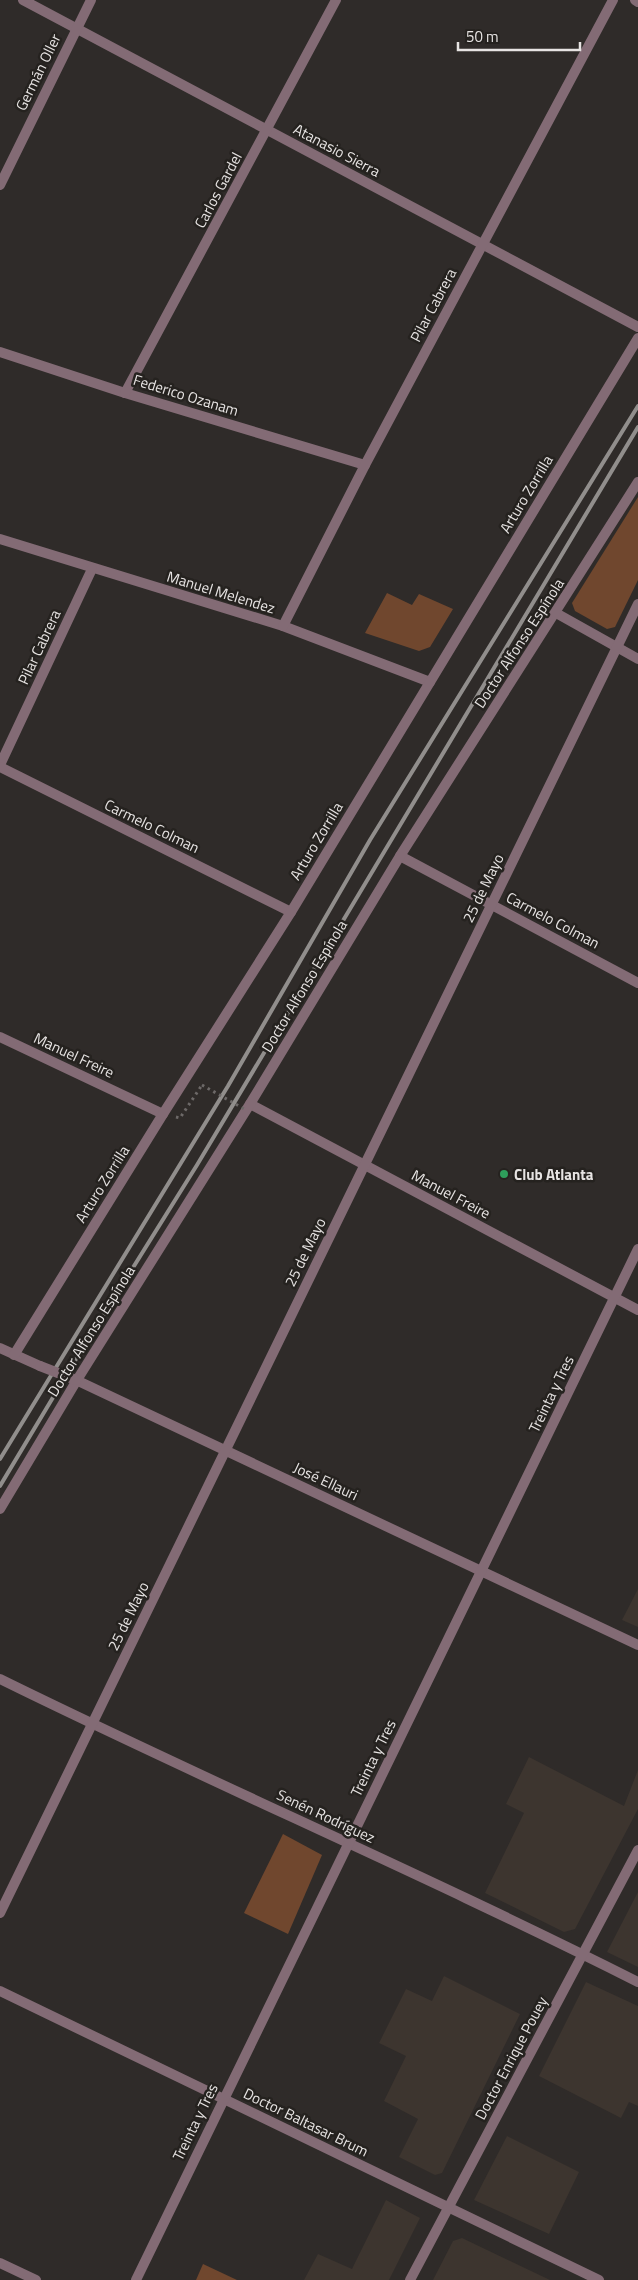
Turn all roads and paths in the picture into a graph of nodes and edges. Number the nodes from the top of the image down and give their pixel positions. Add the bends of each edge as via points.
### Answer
1 (23, 0) edge
2 (91, 0) edge
3 (336, 0) edge
4 (613, 0) edge
5 (634, 0) edge
6 (638, 2) edge
7 (76, 28) junction
8 (267, 131) junction
9 (3, 169) edge
10 (0, 184) edge
11 (483, 243) junction
12 (638, 327) edge
13 (638, 338) edge
14 (0, 352) edge
15 (125, 393) junction
16 (365, 465) junction
17 (638, 482) edge
18 (0, 540) edge
19 (92, 569) junction
20 (638, 604) edge
21 (556, 613) junction
22 (283, 626) junction
23 (617, 648) junction
24 (638, 659) edge
25 (430, 682) junction
26 (0, 766) edge
27 (400, 856) junction
28 (491, 904) junction
29 (291, 912) junction
30 (638, 983) edge
31 (0, 1037) edge
32 (202, 1085) dead end
33 (248, 1107) junction
34 (163, 1114) junction
35 (364, 1166) junction
36 (638, 1249) edge
37 (615, 1297) junction
38 (638, 1310) edge
39 (0, 1348) edge
40 (14, 1355) junction
41 (77, 1380) junction
42 (224, 1450) junction
43 (0, 1509) edge
44 (482, 1572) junction
45 (638, 1645) edge
46 (0, 1679) edge
47 (93, 1725) junction
48 (347, 1843) junction
49 (638, 1850) edge
50 (0, 1913) edge
51 (582, 1954) junction
52 (638, 1982) edge
53 (0, 1991) edge
54 (223, 2098) junction
55 (449, 2206) junction
56 (0, 2263) edge
57 (36, 2280) edge
58 (136, 2280) edge
59 (410, 2280) edge
60 (599, 2280) edge

1 - 7 street, Atanasio Sierra
2 - 7 street, Germán Oller
3 - 8 street, Carlos Gardel
4 - 11 street, Pilar Cabrera
5 - 6 street
7 - 8 street, Atanasio Sierra
7 - 9 street, Germán Oller
8 - 11 street, Atanasio Sierra
8 - 15 street, Carlos Gardel
9 - 10 street, Germán Oller
11 - 12 street, Atanasio Sierra
11 - 16 street, Pilar Cabrera
13 - 25 street, Arturo Zorrilla
14 - 15 street, Federico Ozanam
15 - 16 street, Federico Ozanam
16 - 22 street, Pilar Cabrera
17 - 21 street, Doctor Alfonso Espínola
18 - 19 street, Manuel Melendez
19 - 22 street, Manuel Melendez
19 - 26 street, Pilar Cabrera
20 - 23 street, 25 de Mayo
21 - 23 street
21 - 27 street, Doctor Alfonso Espínola
22 - 25 street, Manuel Melendez
23 - 24 street
23 - 28 street, 25 de Mayo
25 - 29 street, Arturo Zorrilla
26 - 29 street, Carmelo Colman
27 - 28 street, Carmelo Colman
27 - 33 street, Doctor Alfonso Espínola
28 - 30 street, Carmelo Colman
28 - 35 street, 25 de Mayo
29 - 34 street, Arturo Zorrilla
31 - 34 street, Manuel Freire
32 - 33 path, bridge
33 - 35 street, Manuel Freire
33 - 41 street, Doctor Alfonso Espínola
34 - 40 street, Arturo Zorrilla
35 - 37 street, Manuel Freire
35 - 42 street, 25 de Mayo
36 - 37 street, Treinta y Tres
37 - 38 street, Manuel Freire
37 - 44 street, Treinta y Tres
39 - 40 street, José Ellauri
40 - 41 street, José Ellauri, bridge
41 - 42 street, José Ellauri
41 - 43 street, Doctor Alfonso Espínola
42 - 44 street, José Ellauri
42 - 47 street, 25 de Mayo
44 - 45 street, José Ellauri
44 - 48 street, Treinta y Tres
46 - 47 street, Senén Rodríguez
47 - 48 street, Senén Rodríguez
47 - 50 street, 25 de Mayo
48 - 51 street, Senén Rodríguez
48 - 54 street, Treinta y Tres
49 - 51 street, Doctor Enrique Pouey
51 - 52 street, Senén Rodríguez
51 - 55 street, Doctor Enrique Pouey
53 - 54 street, Doctor Baltasar Brum
54 - 55 street, Doctor Baltasar Brum
54 - 58 street, Treinta y Tres
55 - 59 street, Doctor Enrique Pouey
55 - 60 street, Doctor Baltasar Brum
56 - 57 street

